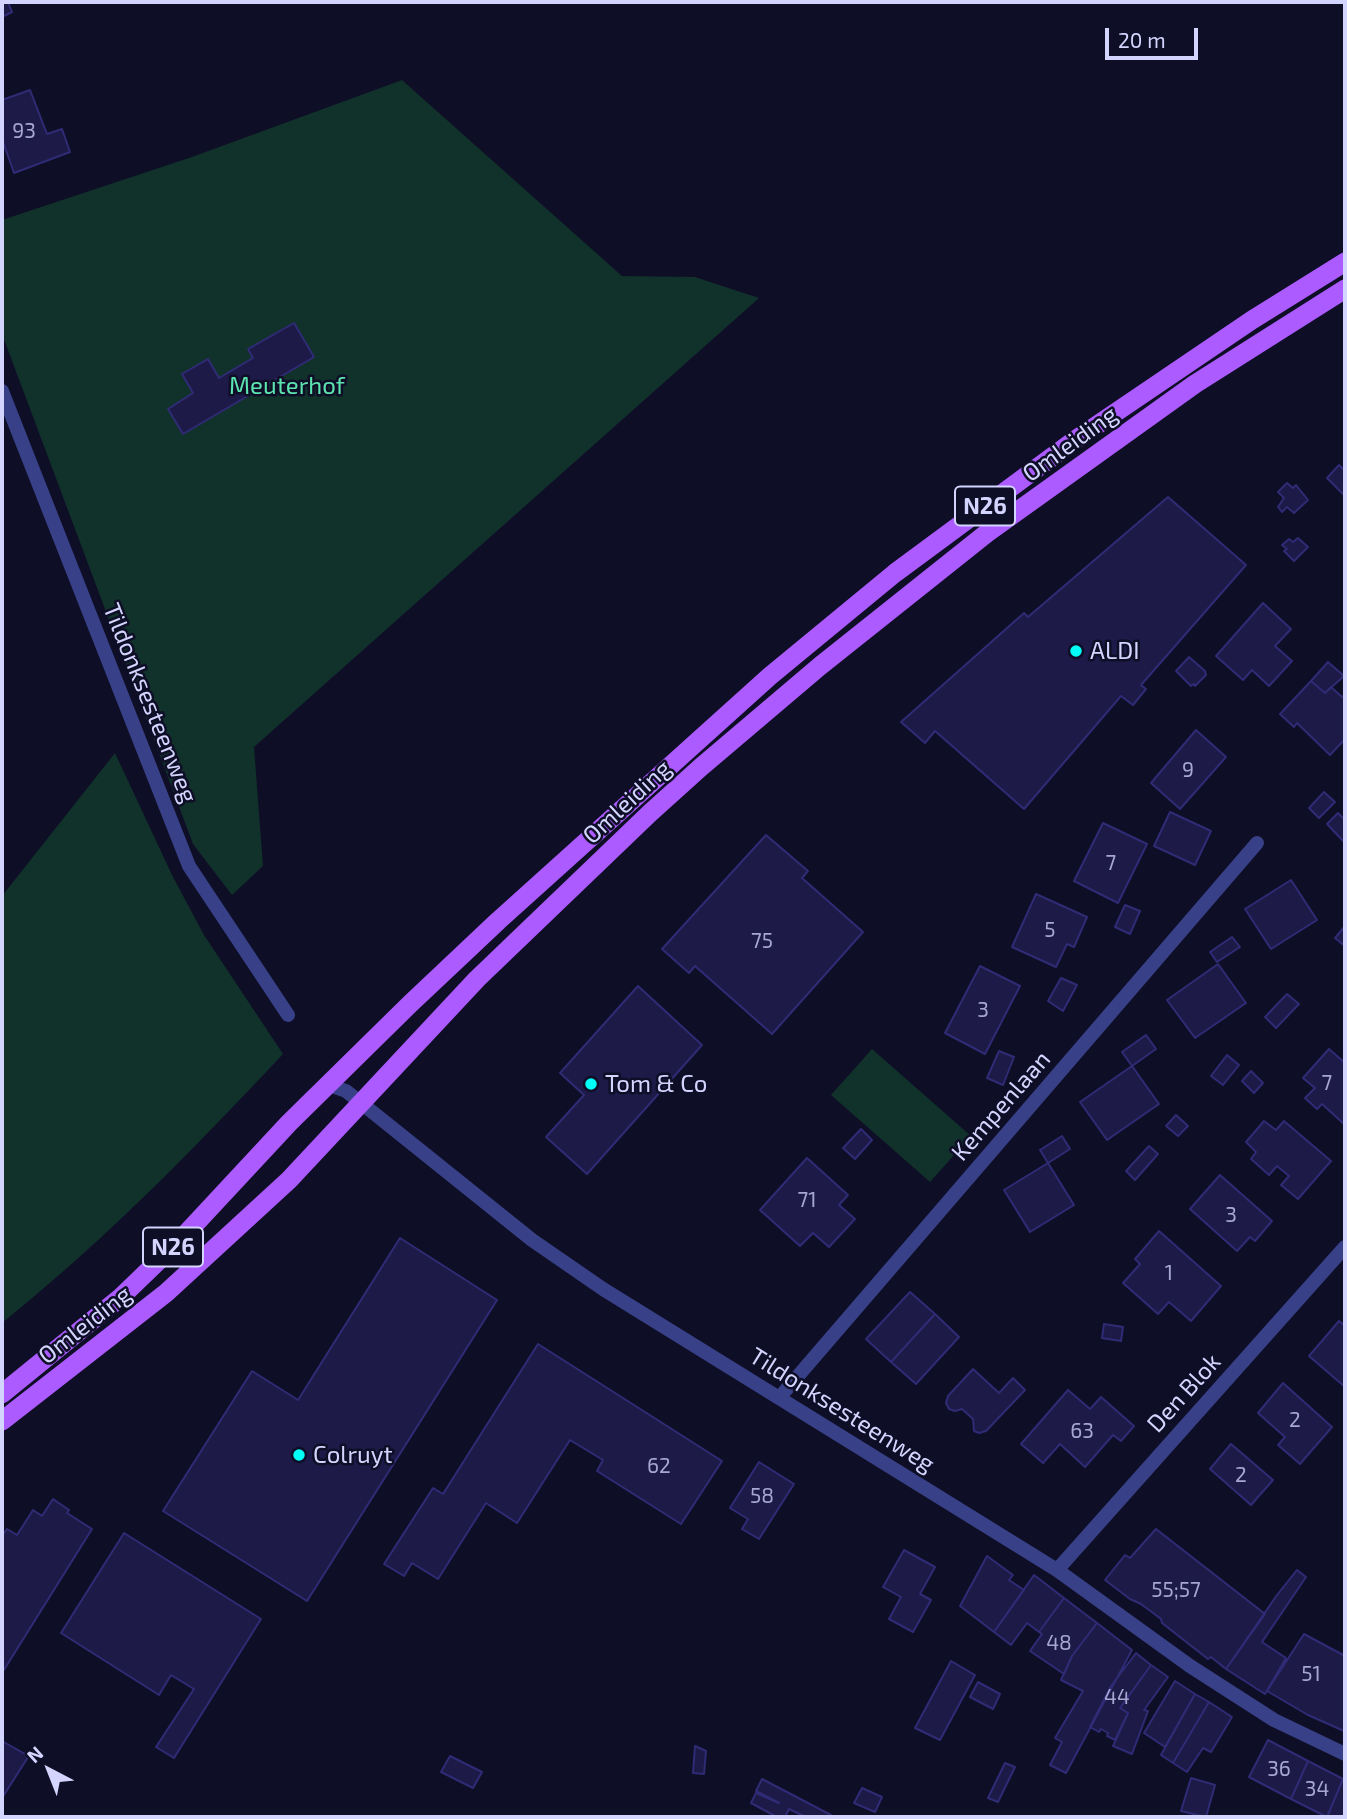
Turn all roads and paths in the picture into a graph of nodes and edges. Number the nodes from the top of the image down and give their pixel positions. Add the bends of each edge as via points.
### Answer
1 (1345, 262) edge
2 (1345, 289) edge
3 (2, 391) edge
4 (1258, 843) dead end
5 (288, 1015) dead end
6 (329, 1084) junction
7 (360, 1102) junction
8 (1345, 1247) edge
9 (2, 1394) edge
10 (779, 1398) junction
11 (2, 1421) edge
12 (1056, 1570) junction
13 (1345, 1754) edge

1 - 6 main road, Omleiding / N26 via 1075,440 895,573 770,676 549,875
2 - 7 main road, Omleiding / N26 via 1195,384 987,533 857,635 650,813 477,979
3 - 5 street, Tildonksesteenweg via 189,866
4 - 10 street, Kempenlaan
6 - 7 street, Tildonksesteenweg
6 - 9 main road, Omleiding / N26 via 121,1297
7 - 10 street, Tildonksesteenweg via 541,1247
7 - 11 main road, Omleiding / N26 via 289,1180 166,1293
8 - 12 street, Den Blok
10 - 12 street, Tildonksesteenweg
12 - 13 street, Tildonksesteenweg via 1189,1666 1274,1720

